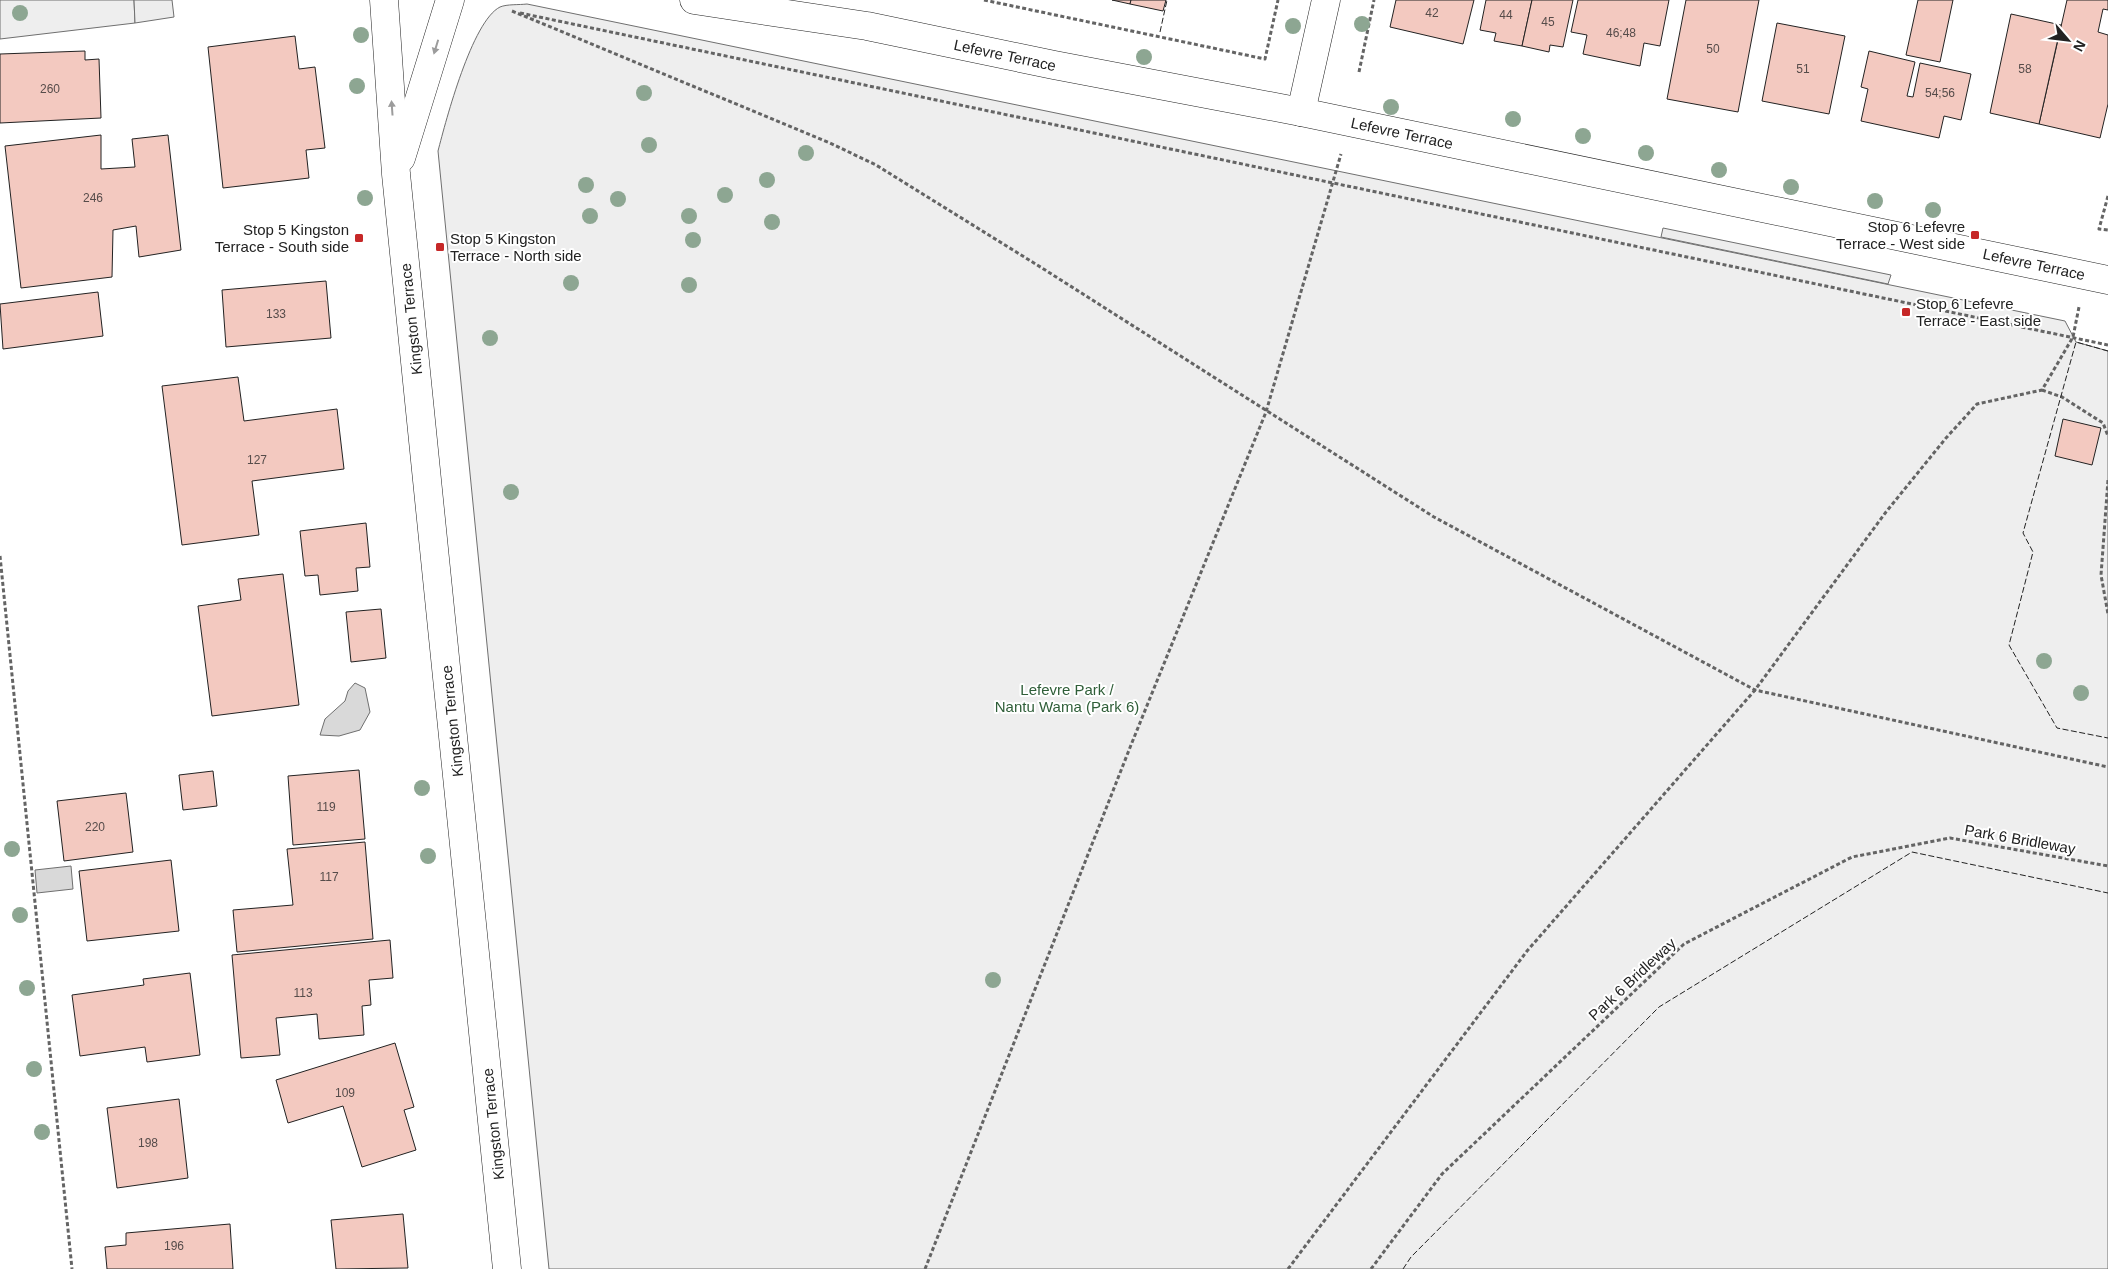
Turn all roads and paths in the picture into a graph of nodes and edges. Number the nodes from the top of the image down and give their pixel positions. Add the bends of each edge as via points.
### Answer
1 (384, 0) edge
2 (450, 0) edge
3 (694, 0) edge
4 (984, 0) edge
5 (1278, 0) edge
6 (1326, 0) edge
7 (1374, 0) edge
8 (1359, 72) dead end
9 (1301, 112) junction
10 (1351, 122) junction
11 (396, 174) junction
12 (1332, 183) junction
13 (2108, 196) edge
14 (2108, 230) edge
15 (2108, 280) edge
16 (2073, 338) junction
17 (2108, 345) edge
18 (2042, 390) junction
19 (1266, 412) junction
20 (2108, 436) edge
21 (2108, 480) edge
22 (0, 556) edge
23 (2108, 614) edge
24 (1755, 690) junction
25 (2108, 767) edge
26 (2108, 866) edge
27 (72, 1269) edge
28 (507, 1269) edge
29 (925, 1269) edge
30 (1288, 1269) edge
31 (1371, 1269) edge

11 -> 1 street, Kingston Terrace
2 -> 11 street, Kingston Terrace
3 - 9 street, Lefevre Terrace via 867,26
4 - 5 path via 1265,60
6 - 9 street
7 - 8 path
9 - 10 street, Lefevre Terrace
10 - 12 path
10 - 15 street, Lefevre Terrace
11 - 28 street, Kingston Terrace
12 - 16 path
12 - 19 path
12 - 19 path via 512,12 876,165
13 - 14 path via 2099,229
16 - 17 path
16 - 18 path
18 - 20 path via 2062,397 2103,423
18 - 24 path via 1978,404 1886,512
19 - 24 path via 1434,517
19 - 29 path
21 - 23 path via 2101,574
22 - 27 path
24 - 25 path
24 - 30 path via 1527,951
26 - 31 path, Park 6 Bridleway via 1950,838 1852,857 1684,944 1442,1174

